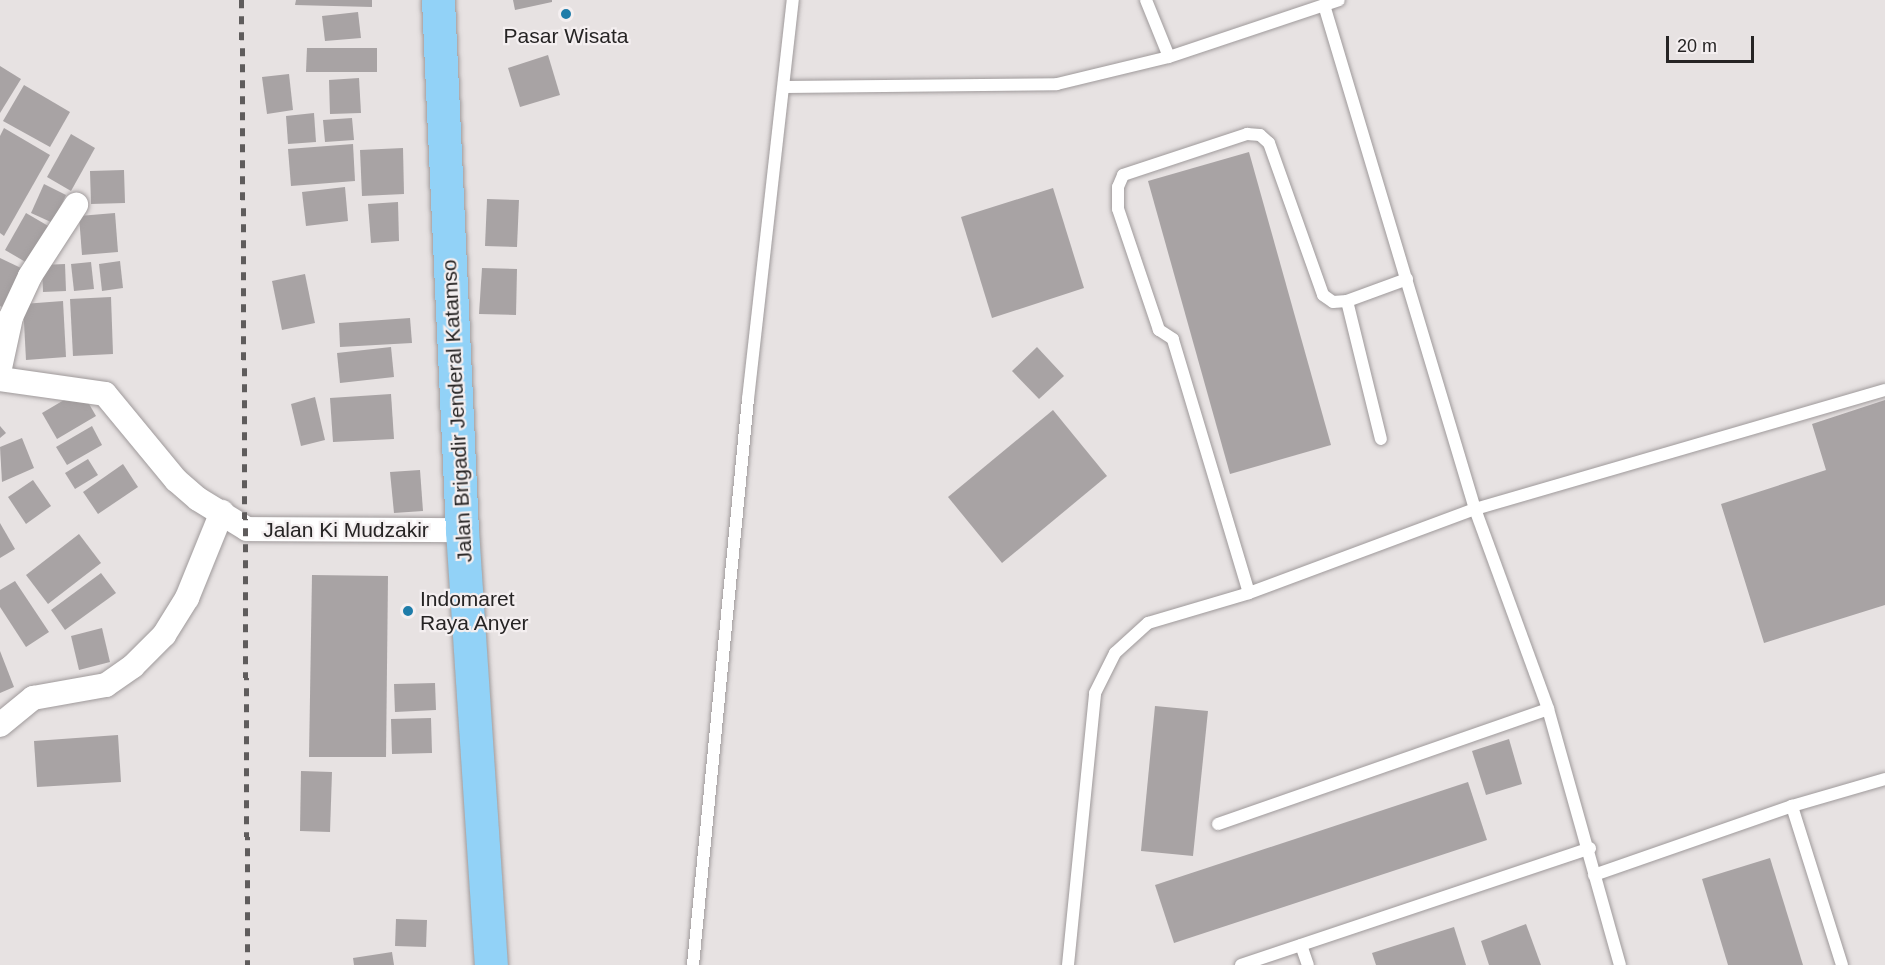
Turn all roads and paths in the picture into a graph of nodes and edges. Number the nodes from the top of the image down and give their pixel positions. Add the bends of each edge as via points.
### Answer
1 (438, 0) edge
2 (793, 0) edge
3 (1146, 0) edge
4 (1339, 0) edge
5 (1324, 5) junction
6 (1169, 57) junction
7 (786, 87) junction
8 (76, 205) dead end
9 (1407, 279) junction
10 (1347, 301) junction
11 (0, 368) edge
12 (0, 379) edge
13 (1885, 390) edge
14 (1381, 439) dead end
15 (1475, 509) junction
16 (222, 512) junction
17 (462, 530) junction
18 (1249, 593) junction
19 (1548, 709) junction
20 (0, 725) edge
21 (1885, 779) edge
22 (1792, 807) junction
23 (1218, 824) dead end
24 (1590, 848) junction
25 (1594, 875) junction
26 (1301, 945) junction
27 (491, 965) edge
28 (693, 965) edge
29 (1068, 965) edge
30 (1241, 965) edge
31 (1308, 965) edge
32 (1620, 965) edge
33 (1842, 965) edge

1 - 17 highway, Jalan Brigadir Jenderal Katamso
2 - 7 lane
3 - 6 lane
4 - 5 lane
5 - 6 lane
5 - 9 lane
6 - 7 lane via 1057,84
7 - 28 lane via 748,399
8 - 11 street via 30,276 10,317
9 - 10 lane
9 - 15 lane
10 - 14 lane
10 - 18 lane via 1333,302 1323,295 1269,143 1260,135 1246,134 1123,175 1118,187 1118,209 1159,330 1173,339
12 - 16 street, Jalan Ki Mudzakir via 105,394 176,480
13 - 15 lane
15 - 18 lane
15 - 19 lane
16 - 17 street, Jalan Ki Mudzakir via 247,529
16 - 20 street via 187,598 164,635 133,666 106,685 33,698
17 - 27 highway, Jalan Brigadir Jenderal Katamso
18 - 29 lane via 1148,623 1115,652 1095,693
19 - 23 lane
19 - 24 lane
21 - 22 lane
22 - 25 lane
22 - 33 lane
24 - 25 lane
24 - 26 lane
25 - 32 lane
26 - 30 lane
26 - 31 lane

